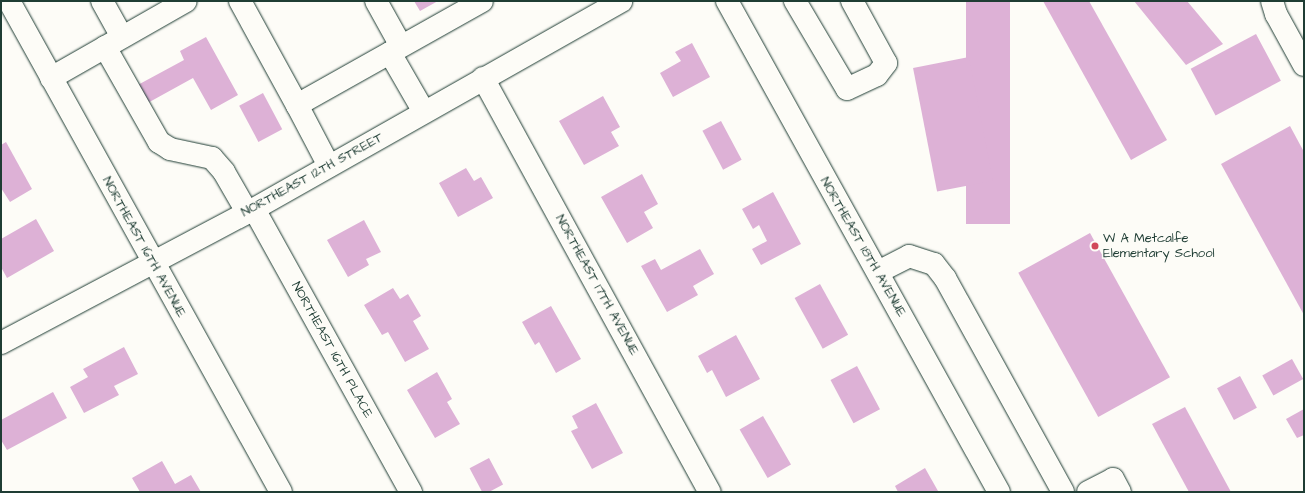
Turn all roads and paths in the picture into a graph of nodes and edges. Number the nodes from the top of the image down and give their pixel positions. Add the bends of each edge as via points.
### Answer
1 (9, 1) edge
2 (102, 1) edge
3 (186, 1) edge
4 (240, 1) edge
5 (376, 1) edge
6 (482, 1) edge
7 (727, 1) edge
8 (795, 1) edge
9 (852, 1) edge
10 (1272, 1) edge
11 (610, 4) edge
12 (114, 42) junction
13 (396, 49) junction
14 (1304, 65) edge
15 (51, 78) junction
16 (483, 78) junction
17 (297, 105) junction
18 (424, 112) junction
19 (329, 166) junction
20 (250, 210) junction
21 (152, 261) junction
22 (878, 272) junction
23 (1, 343) edge
24 (281, 492) edge
25 (411, 492) edge
26 (710, 492) edge
27 (999, 492) edge
28 (1063, 492) edge
29 (1088, 492) edge
30 (1120, 492) edge

1 - 15 street, NORTHEAST 16TH AVENUE
2 - 12 street, NORTHEAST 16TH PLACE
3 - 12 street
4 - 17 street
5 - 13 street
6 - 13 street
7 - 22 street, NORTHEAST 18TH AVENUE
8 - 9 street via 846,90 877,75 886,63
10 - 14 street via 1276,14
11 - 16 street, NORTHEAST 12TH STREET
12 - 15 street
12 - 20 street, NORTHEAST 16TH PLACE via 159,142 170,149 212,158
13 - 17 street
13 - 18 street
15 - 21 street, NORTHEAST 16TH AVENUE
16 - 18 street, NORTHEAST 12TH STREET
16 - 26 street, NORTHEAST 17TH AVENUE
17 - 19 street
18 - 19 street, NORTHEAST 12TH STREET
19 - 20 street, NORTHEAST 12TH STREET
20 - 21 street, NORTHEAST 12TH STREET
20 - 25 street, NORTHEAST 16TH PLACE
21 - 23 street, NORTHEAST 12TH STREET
21 - 24 street, NORTHEAST 16TH AVENUE
22 - 27 street, NORTHEAST 18TH AVENUE
22 - 28 street via 909,256 934,264 945,278
29 - 30 street via 1113,479

